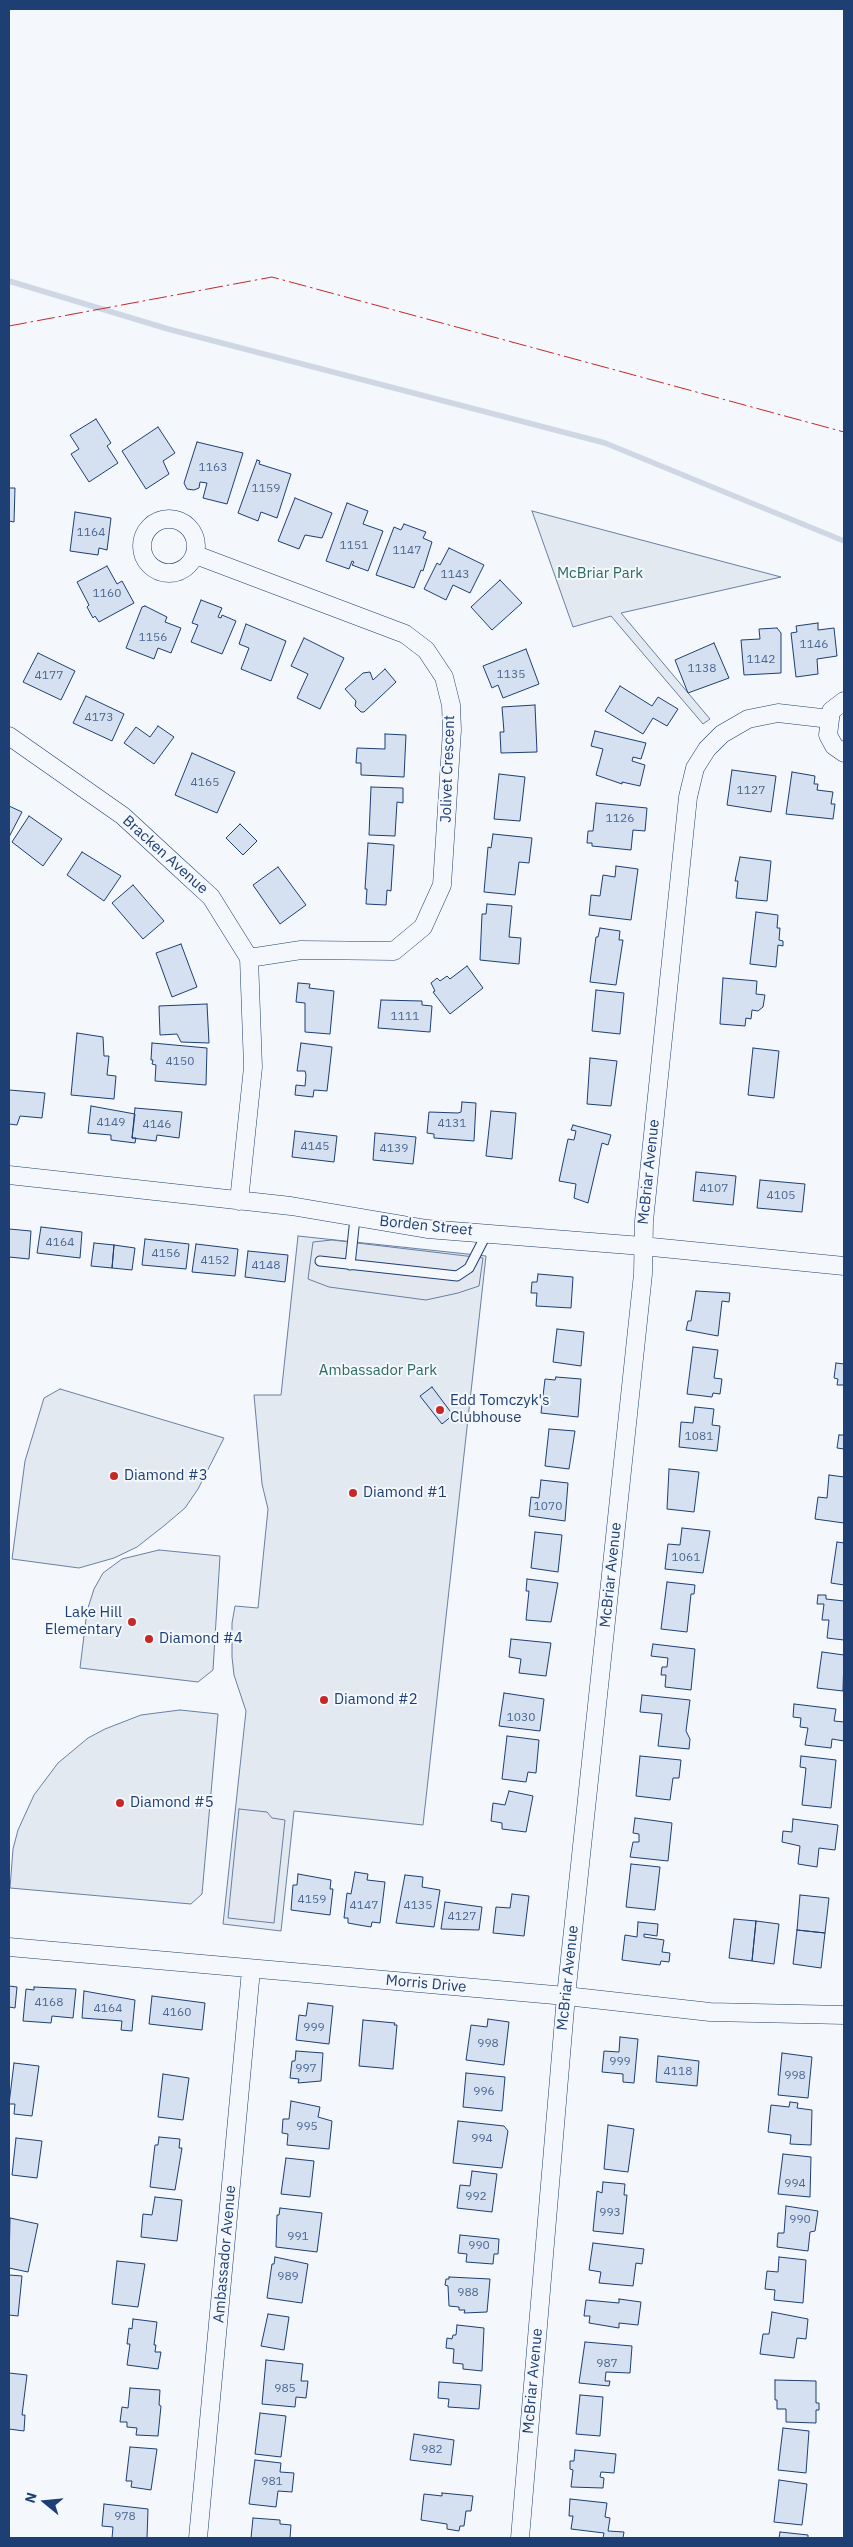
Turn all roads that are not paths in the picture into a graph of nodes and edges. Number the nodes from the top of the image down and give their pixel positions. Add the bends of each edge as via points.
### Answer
1 (196, 555) dead end
2 (844, 701) edge
3 (830, 719) junction
4 (9, 736) edge
5 (844, 753) edge
6 (249, 958) junction
7 (9, 1175) edge
8 (239, 1201) junction
9 (355, 1218) junction
10 (487, 1232) junction
11 (642, 1246) junction
12 (320, 1261) dead end
13 (350, 1265) junction
14 (844, 1266) edge
15 (9, 1947) edge
16 (251, 1970) junction
17 (566, 1996) junction
18 (844, 2015) edge
19 (198, 2538) edge
20 (520, 2538) edge

1 - 6 street, Jolivet Crescent via 405,634 426,650 444,677 450,705 452,730 442,885 423,927 394,951 301,950
2 - 3 street via 831,711
3 - 5 street via 828,735 834,746
3 - 11 street, McBriar Avenue via 778,713 748,719 722,734 695,768 688,797
4 - 6 street, Bracken Avenue via 123,816 211,897
6 - 8 street, Bracken Avenue via 253,1067
7 - 8 street, Borden Street
8 - 9 street, Borden Street via 291,1206
9 - 10 street, Borden Street via 427,1229
9 - 13 lane
10 - 11 street, Borden Street
10 - 13 lane via 470,1268 457,1276
11 - 14 street, Borden Street
11 - 17 street, McBriar Avenue via 642,1284
12 - 13 lane
15 - 16 street, Morris Drive
16 - 17 street, Morris Drive
16 - 19 street, Ambassador Avenue
17 - 18 street, Morris Drive via 710,2012
17 - 20 street, McBriar Avenue

